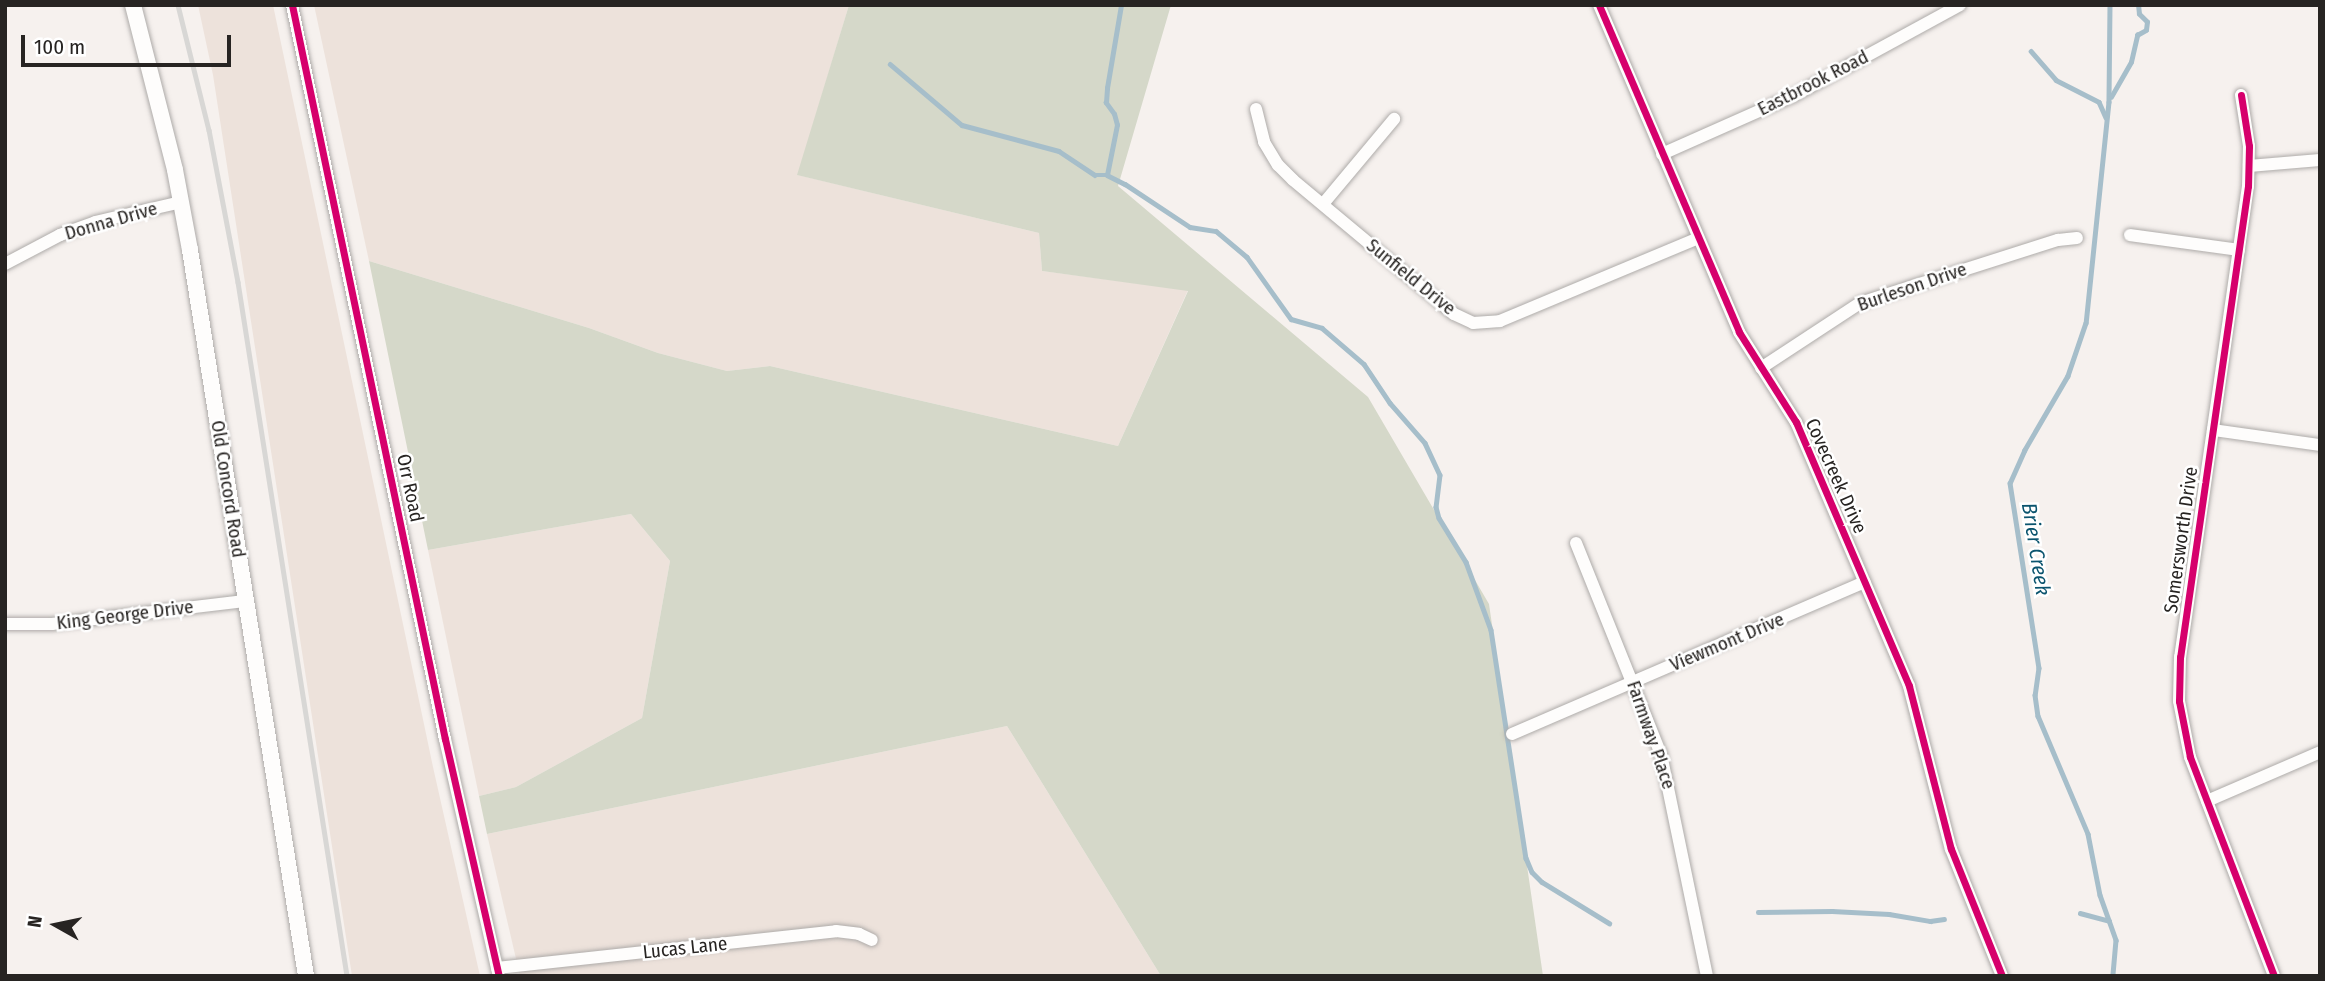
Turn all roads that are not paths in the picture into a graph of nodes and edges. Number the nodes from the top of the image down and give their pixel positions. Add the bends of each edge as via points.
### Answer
1 (133, 5) edge
2 (292, 5) edge
3 (1598, 5) edge
4 (1960, 5) edge
5 (2241, 95) dead end
6 (1256, 109) dead end
7 (1394, 119) dead end
8 (1662, 154) junction
9 (2320, 160) edge
10 (2249, 166) junction
11 (181, 202) junction
12 (1323, 204) junction
13 (2130, 235) dead end
14 (1698, 238) junction
15 (2077, 238) dead end
16 (2239, 250) junction
17 (5, 264) edge
18 (1761, 368) junction
19 (2213, 430) junction
20 (2320, 445) edge
21 (1576, 543) dead end
22 (1865, 582) junction
23 (245, 601) junction
24 (5, 624) edge
25 (1634, 682) junction
26 (1512, 734) dead end
27 (2320, 752) edge
28 (2207, 801) junction
29 (872, 940) dead end
30 (498, 972) edge
31 (306, 976) edge
32 (1707, 976) edge
33 (2002, 976) edge
34 (2274, 976) edge

1 - 11 street, Old Concord Road
2 - 30 street, Orr Road
3 - 8 street, Covecreek Drive
4 - 8 street, Eastbrook Road via 1793,96
5 - 10 street, Somersworth Drive
6 - 12 street, Sunfield Drive via 1272,157
7 - 12 street
8 - 14 street, Covecreek Drive
9 - 10 street
10 - 16 street, Somersworth Drive
11 - 17 street, Donna Drive via 95,222
11 - 23 street, Old Concord Road
12 - 14 street, Sunfield Drive via 1454,314 1473,323 1500,321
13 - 16 street
14 - 18 street, Covecreek Drive via 1739,332
15 - 18 street, Burleson Drive via 1860,303
16 - 19 street, Somersworth Drive
18 - 22 street, Covecreek Drive via 1796,422
19 - 20 street
19 - 28 street, Somersworth Drive via 2179,672 2183,730
21 - 25 street, Farmway Place
22 - 25 street, Viewmont Drive
22 - 33 street, Covecreek Drive via 1909,686 1951,849
23 - 24 street, King George Drive via 52,624
23 - 31 street, Old Concord Road
25 - 26 street, Viewmont Drive
25 - 32 street, Farmway Place via 1672,794
27 - 28 street
28 - 34 street, Somersworth Drive
29 - 30 street, Lucas Lane via 836,931

